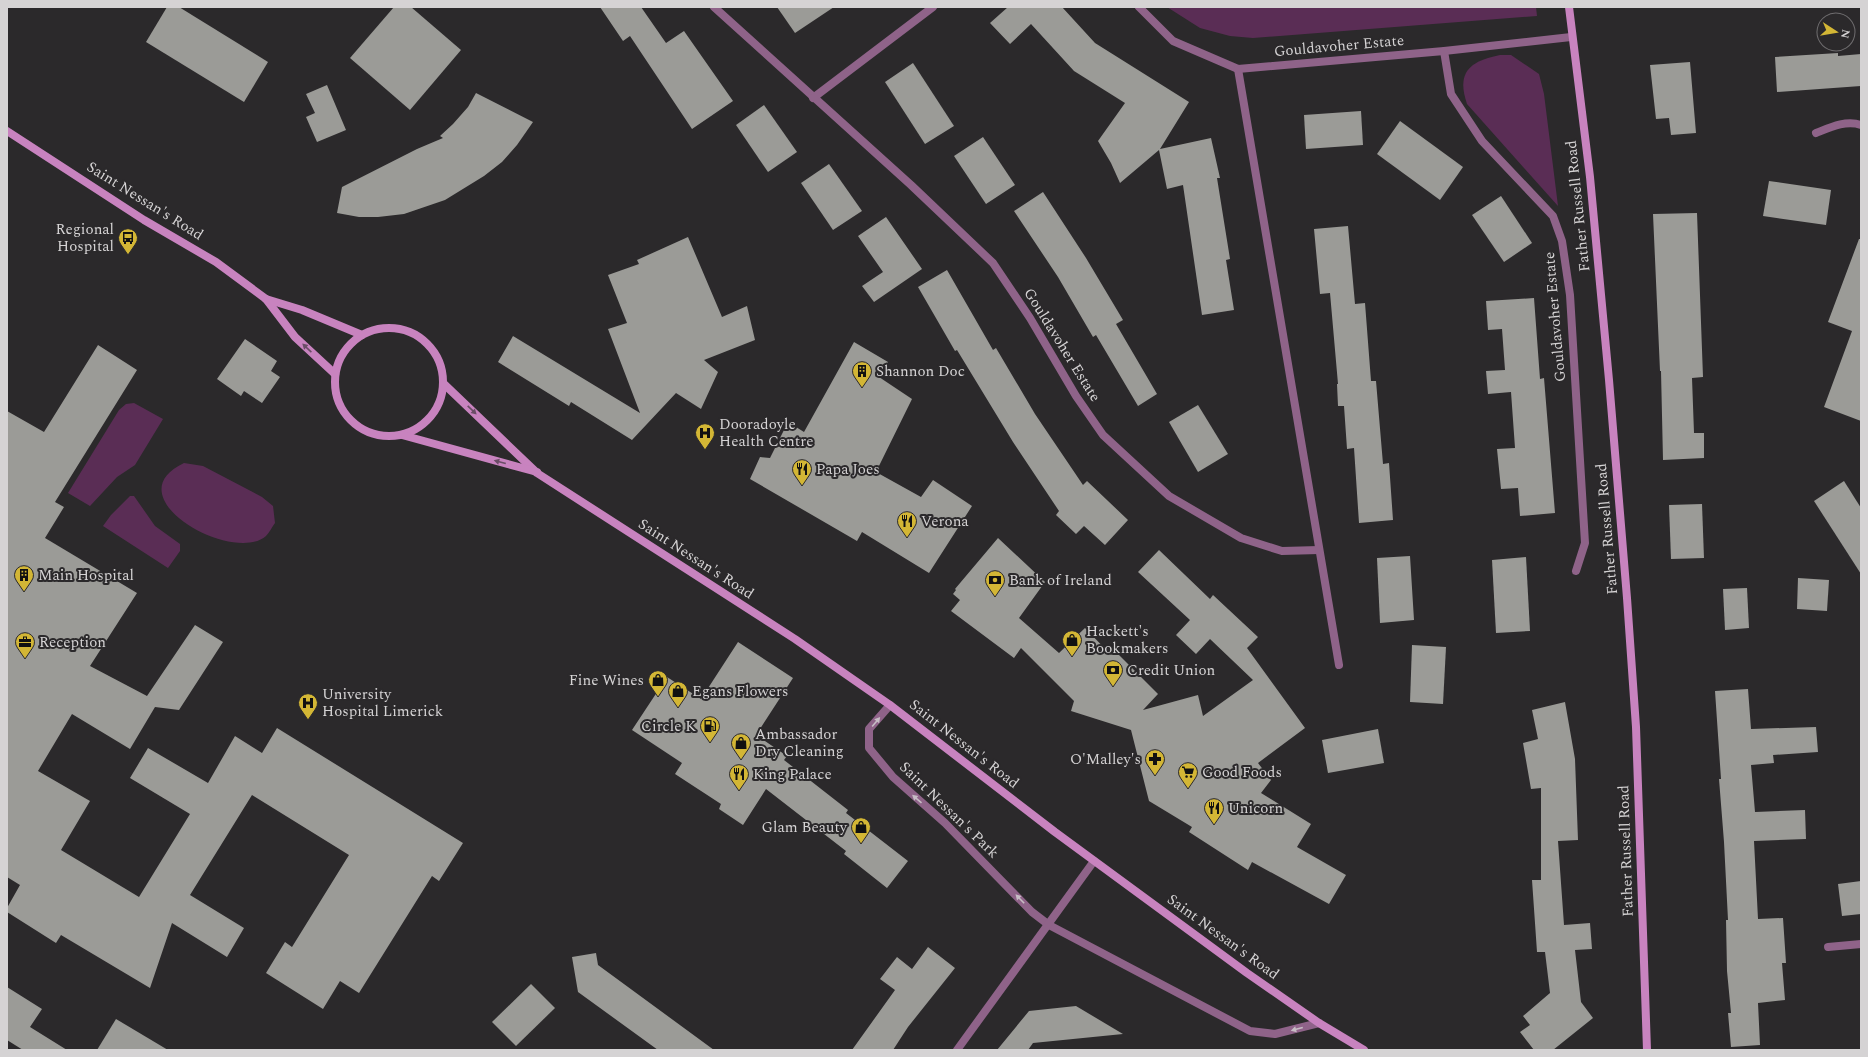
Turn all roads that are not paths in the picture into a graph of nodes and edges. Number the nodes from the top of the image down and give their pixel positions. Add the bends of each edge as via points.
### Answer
1 (714, 7) edge
2 (933, 7) edge
3 (1139, 7) edge
4 (1569, 7) edge
5 (1571, 37) junction
6 (1444, 51) junction
7 (1238, 69) junction
8 (813, 98) junction
9 (1861, 125) edge
10 (7, 130) edge
11 (1816, 133) dead end
12 (266, 299) junction
13 (362, 335) junction
14 (335, 374) junction
15 (444, 384) junction
16 (402, 435) junction
17 (537, 473) junction
18 (1319, 550) junction
19 (1576, 571) dead end
20 (1339, 665) dead end
21 (890, 705) junction
22 (1094, 861) junction
23 (1049, 925) junction
24 (1861, 944) edge
25 (1828, 947) dead end
26 (1319, 1023) junction
27 (957, 1050) edge
28 (1364, 1050) edge
29 (1647, 1050) edge

1 - 8 street, Gouldavoher Estate
2 - 8 street
3 - 7 street, Gouldavoher Estate via 1173,41
4 - 5 main road, Father Russell Road
5 - 6 street, Gouldavoher Estate
5 - 29 main road, Father Russell Road via 1590,185 1627,598 1636,727
6 - 7 street, Gouldavoher Estate
6 - 19 street, Gouldavoher Estate via 1451,94 1482,141 1553,216 1562,241 1570,295 1585,543
7 - 18 street
8 - 18 street, Gouldavoher Estate via 911,185 993,263 1103,435 1169,496 1241,538 1282,551
9 - 11 street via 1837,125
10 - 12 main road, Saint Nessan's Road via 144,220 216,262
12 - 13 main road, Saint Nessan's Road via 302,310
14 -> 12 main road, Saint Nessan's Road via 295,337
13 - 14 main road via 344,351
13 - 15 main road via 379,328 400,328 419,336 433,349 442,366
14 - 16 main road via 335,392 342,409 355,425 379,436
15 - 16 main road via 441,400 434,414 421,427
15 -> 17 main road, Saint Nessan's Road
17 -> 16 main road, Saint Nessan's Road
17 - 21 main road, Saint Nessan's Road via 795,639
18 - 20 street
21 - 22 main road, Saint Nessan's Road
23 -> 21 street, Saint Nessan's Park via 1032,912 945,823 894,777 869,748 869,730
22 - 23 street
22 - 26 main road, Saint Nessan's Road
26 -> 23 street, Saint Nessan's Park via 1275,1034 1250,1031
23 - 27 street
24 - 25 street
26 - 28 main road, Saint Nessan's Road

